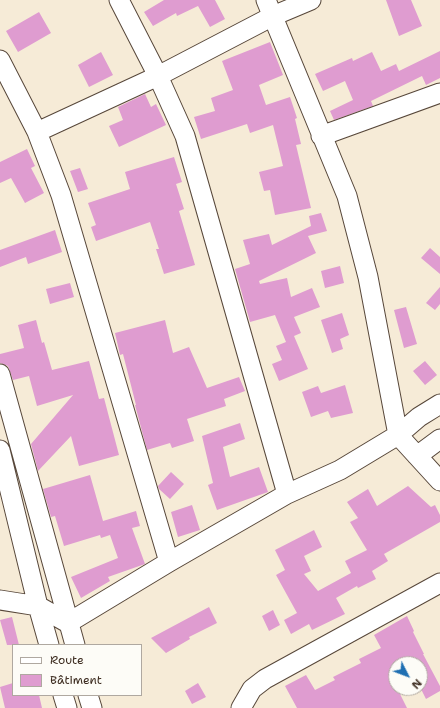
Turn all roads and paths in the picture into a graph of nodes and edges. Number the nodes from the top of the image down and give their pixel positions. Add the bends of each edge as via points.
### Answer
1 (119, 0) edge
2 (312, 0) edge
3 (270, 8) edge
4 (0, 60) edge
5 (158, 76) junction
6 (440, 93) edge
7 (37, 132) junction
8 (321, 136) junction
9 (0, 374) edge
10 (440, 404) edge
11 (398, 435) junction
12 (440, 439) edge
13 (0, 450) edge
14 (417, 456) junction
15 (440, 481) edge
16 (287, 494) junction
17 (169, 562) junction
18 (440, 583) edge
19 (0, 600) edge
20 (38, 606) junction
21 (68, 622) junction
22 (49, 644) edge
23 (75, 644) edge
24 (63, 696) edge
25 (88, 696) edge
26 (67, 708) edge
27 (92, 708) edge
28 (241, 708) edge

1 - 5 street
2 - 3 street
3 - 5 street
3 - 8 street
4 - 7 street
5 - 7 street
5 - 16 street via 185,136
6 - 8 street
7 - 17 street via 61,195
8 - 11 street via 349,203 368,277
9 - 21 street
10 - 11 street via 419,417
11 - 14 street
11 - 16 street via 340,470
12 - 14 street
13 - 20 street
14 - 15 street
16 - 17 street
17 - 21 street
18 - 28 street via 266,679 252,689
19 - 20 street
20 - 21 street
20 - 22 street
21 - 23 street
24 - 26 street
25 - 27 street

